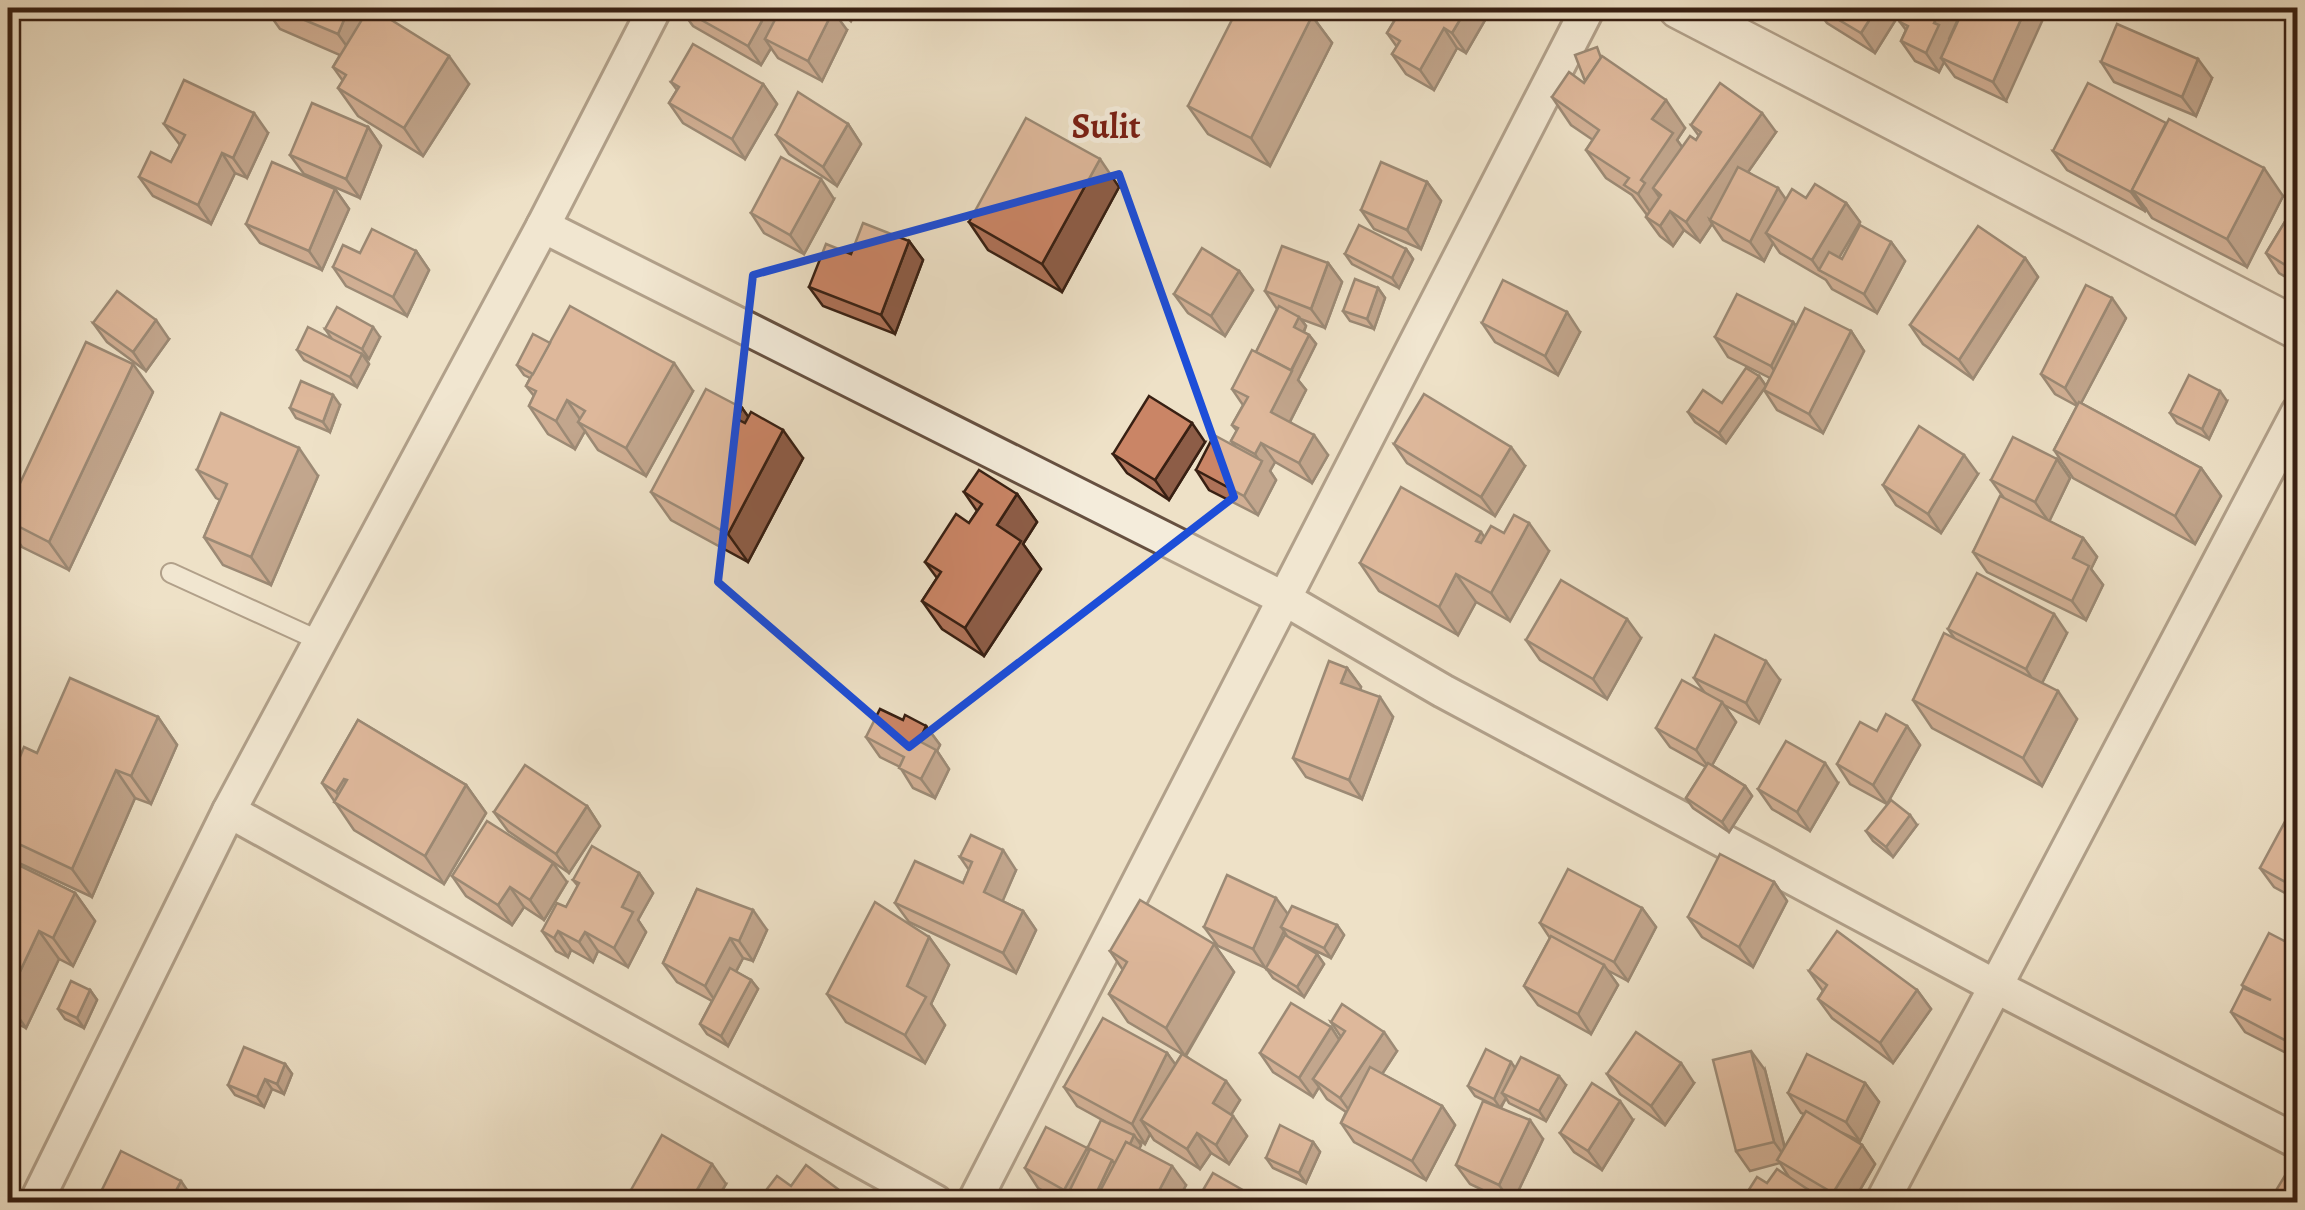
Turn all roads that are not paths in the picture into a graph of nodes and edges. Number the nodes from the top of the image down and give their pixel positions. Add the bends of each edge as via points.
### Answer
1 (655, 8) edge
2 (1588, 8) edge
3 (1679, 8) edge
4 (543, 226) junction
5 (2298, 329) edge
6 (2298, 412) edge
7 (171, 573) dead end
8 (1283, 598) junction
9 (320, 641) junction
10 (229, 811) junction
11 (1995, 986) junction
12 (2298, 1142) edge
13 (36, 1202) edge
14 (936, 1202) edge
15 (974, 1202) edge
16 (1882, 1202) edge

1 - 4 street
2 - 8 street
3 - 5 street
4 - 8 street
4 - 9 street
6 - 11 street
7 - 9 lane
8 - 11 street
8 - 15 street
9 - 10 street
10 - 13 street
10 - 14 street
11 - 12 street
11 - 16 street

